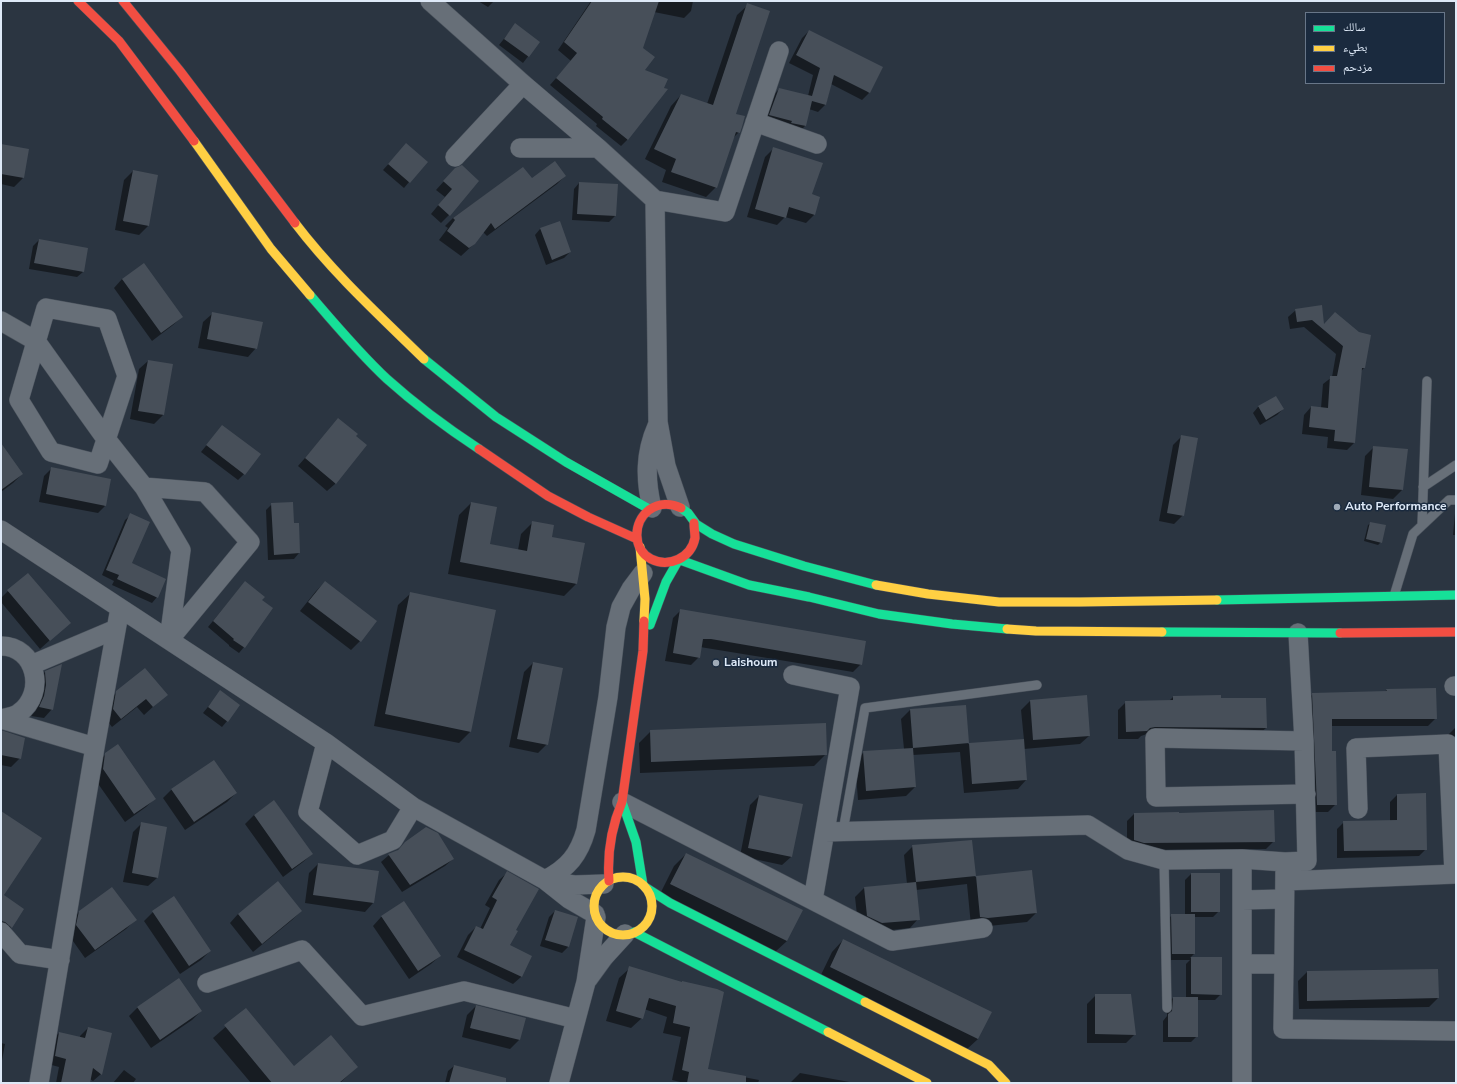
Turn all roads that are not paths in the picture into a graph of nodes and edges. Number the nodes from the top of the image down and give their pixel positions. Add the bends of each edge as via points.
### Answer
1 (78, 1) edge
2 (123, 1) edge
3 (436, 3) edge
4 (779, 51) dead end
5 (523, 84) junction
6 (755, 122) junction
7 (817, 144) dead end
8 (520, 148) dead end
9 (598, 148) junction
10 (455, 157) dead end
11 (655, 200) junction
12 (1, 321) edge
13 (36, 341) junction
14 (1427, 381) dead end
15 (658, 422) junction
16 (106, 439) junction
17 (1456, 465) edge
18 (144, 487) junction
19 (1423, 487) junction
20 (1456, 500) edge
21 (680, 507) junction
22 (650, 508) junction
23 (694, 523) junction
24 (1422, 525) junction
25 (1, 530) edge
26 (638, 543) junction
27 (679, 560) junction
28 (644, 573) junction
29 (1456, 595) edge
30 (1394, 596) junction
31 (120, 608) junction
32 (116, 629) junction
33 (1456, 632) edge
34 (1298, 633) junction
35 (169, 640) junction
36 (1, 646) edge
37 (643, 651) junction
38 (31, 665) junction
39 (793, 675) dead end
40 (1037, 685) dead end
41 (1, 719) edge
42 (1304, 741) junction
43 (326, 743) junction
44 (94, 747) junction
45 (1306, 794) junction
46 (622, 802) junction
47 (413, 807) junction
48 (1358, 809) dead end
49 (834, 831) junction
50 (1242, 859) junction
51 (1164, 860) junction
52 (1285, 862) junction
53 (1455, 874) edge
54 (545, 880) junction
55 (1285, 880) junction
56 (606, 882) junction
57 (644, 886) junction
58 (1284, 899) junction
59 (812, 900) junction
60 (1242, 900) junction
61 (596, 915) junction
62 (983, 928) dead end
63 (1, 932) edge
64 (630, 933) junction
65 (60, 960) junction
66 (1243, 964) junction
67 (1284, 964) junction
68 (586, 982) junction
69 (207, 983) dead end
70 (1167, 1008) dead end
71 (576, 1019) junction
72 (1456, 1031) edge
73 (39, 1083) edge
74 (559, 1083) edge
75 (927, 1083) edge
76 (1006, 1083) edge
77 (1242, 1083) edge

1 - 26 main road via 119,41 271,249 338,328 386,378 440,423 548,496
2 - 22 main road via 180,71 313,247 369,306 429,363 496,417 566,462
3 - 5 street
4 - 6 street
5 - 9 street
5 - 10 street
6 - 7 street
6 - 11 street via 725,212
8 - 9 street
9 - 11 street
11 - 15 street
12 - 13 street
13 - 16 street
13 - 16 street via 19,400 51,452 98,464
13 - 16 street via 46,308 106,318 127,376
14 - 19 lane
15 - 21 street via 666,466
15 - 22 street via 650,443 646,465
16 - 18 street
17 - 19 lane
18 - 35 street via 181,550
18 - 35 street via 205,492 250,542
19 - 24 lane
20 - 24 lane via 1449,500
21 - 22 main road via 661,504
21 - 23 main road
22 - 26 main road via 641,517 637,527
23 - 27 main road via 696,531 692,548
23 - 30 main road via 732,544 871,584 991,601 1059,603
24 - 30 lane via 1413,534
25 - 31 street
26 - 27 main road via 652,560 669,563
26 - 28 main road
27 - 34 main road via 749,584 879,614 952,624 1036,631
27 - 37 main road via 657,604
28 - 37 main road
28 - 54 street via 631,589 616,627 608,697 582,843 568,865
29 - 30 main road
31 - 32 street
31 - 35 street
32 - 38 street
32 - 44 street
33 - 34 main road
34 - 42 street
35 - 43 street
36 - 38 street via 12,648 23,655
37 - 46 main road
38 - 41 street via 36,677 34,693 28,704 19,713
39 - 49 street via 850,687
40 - 49 lane via 865,708
41 - 44 street
42 - 45 street
42 - 45 street via 1155,738 1156,797
43 - 47 street
43 - 47 street via 308,812 357,855 393,840
44 - 65 street
45 - 52 street via 1308,861
46 - 56 main road via 609,840
46 - 57 main road via 635,834
46 - 59 street
47 - 54 street
48 - 53 street via 1356,748 1448,744
49 - 51 street via 1088,825 1128,850
49 - 59 street
50 - 51 street
50 - 52 street
50 - 60 street
51 - 70 lane
52 - 55 street
53 - 55 street
54 - 56 street via 574,885
54 - 61 street
55 - 58 street
56 - 57 main road via 627,877
56 - 61 main road via 596,895
57 - 64 main road via 652,903 651,912 642,928
57 - 76 main road via 670,903 989,1066
58 - 60 street
58 - 67 street
59 - 62 street via 892,941
60 - 66 street
61 - 64 main road via 608,930 616,934
61 - 68 street
63 - 65 street via 20,954
64 - 68 street via 604,957
64 - 75 main road
65 - 73 street
66 - 67 street
66 - 77 street
67 - 72 street via 1283,1029
68 - 71 street
69 - 71 street via 302,950 362,1016 464,991
71 - 74 street

